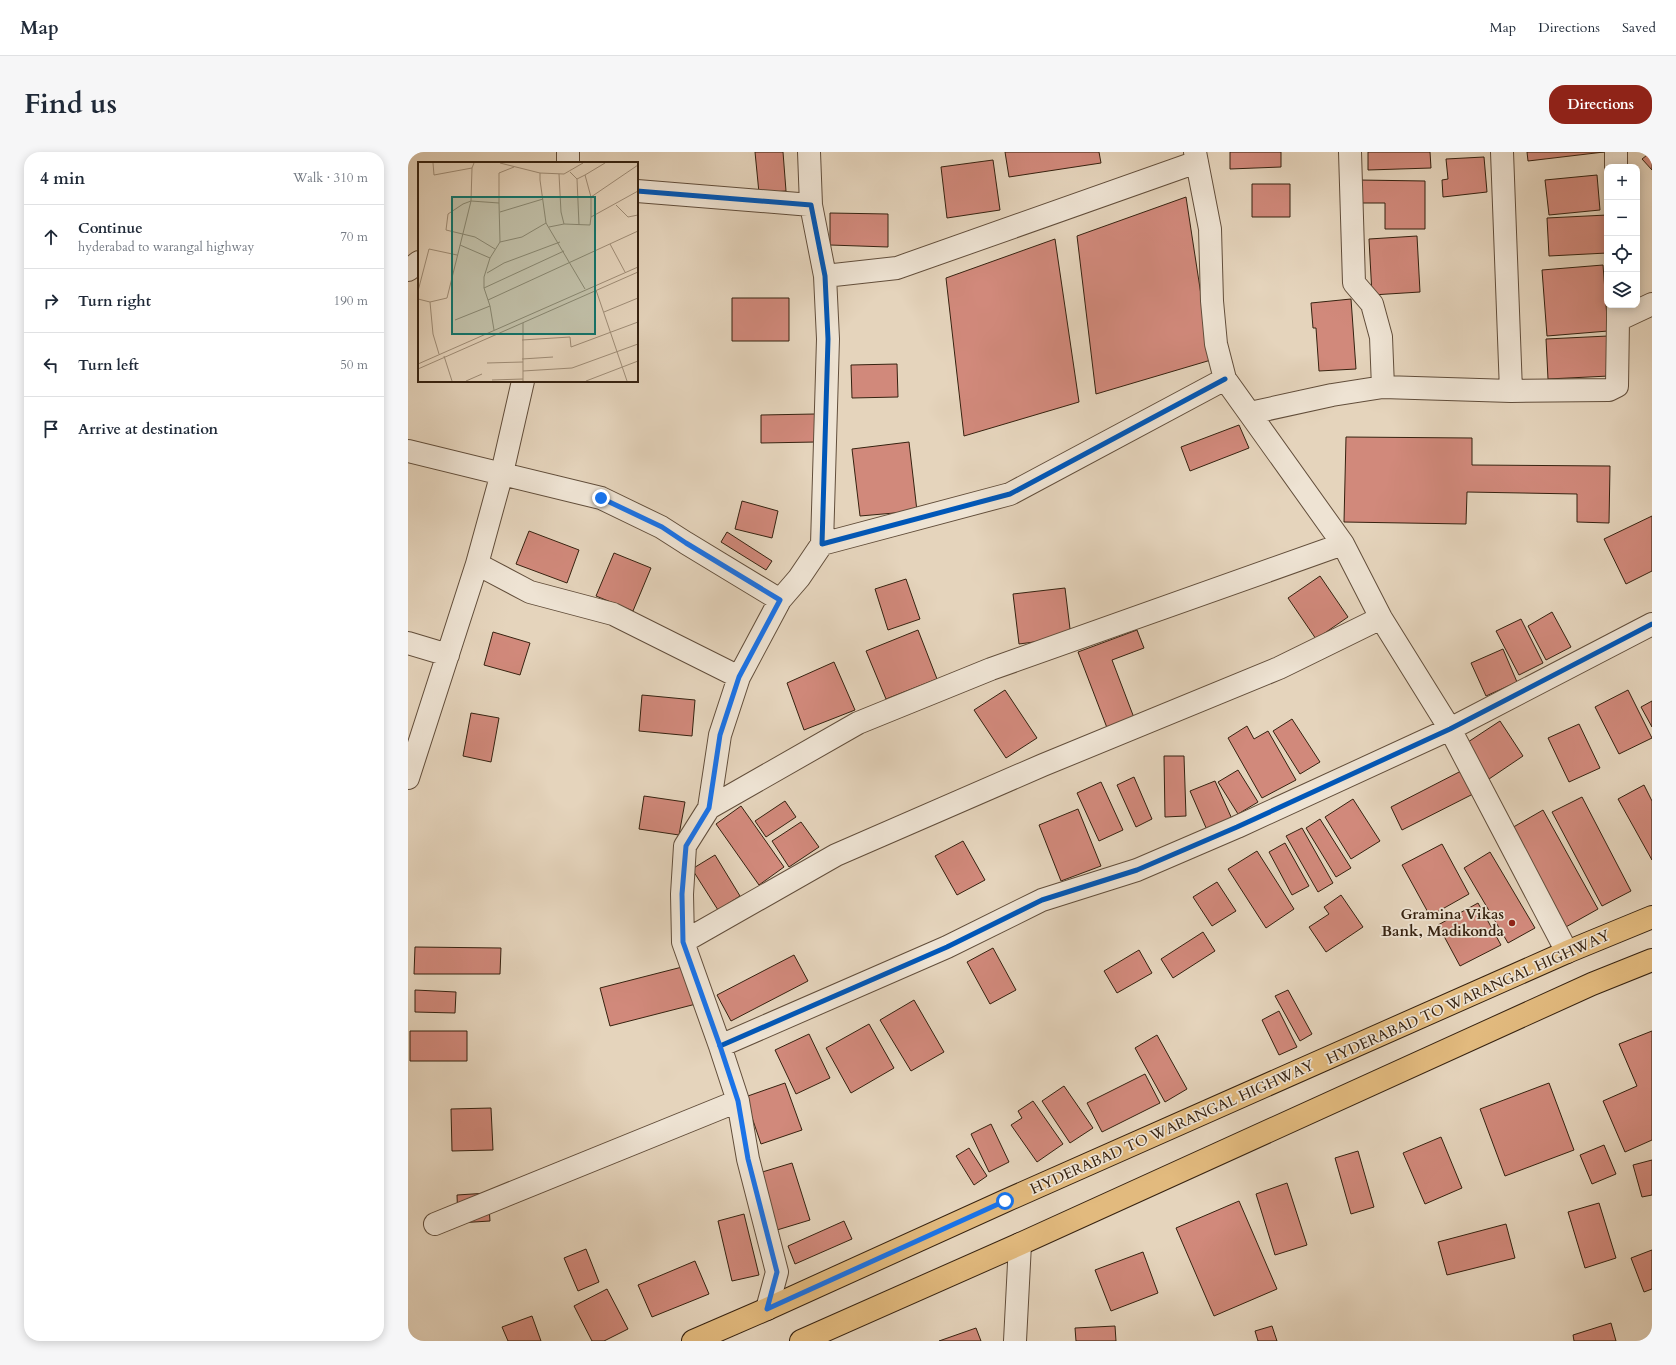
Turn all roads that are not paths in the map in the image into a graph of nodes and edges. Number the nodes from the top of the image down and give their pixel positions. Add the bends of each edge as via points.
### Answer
1 (809, 152) edge
2 (1350, 152) edge
3 (1502, 152) edge
4 (1616, 152) edge
5 (1196, 157) edge
6 (1616, 164) edge
7 (638, 191) edge
8 (811, 205) junction
9 (418, 263) edge
10 (408, 270) edge
11 (825, 276) junction
12 (1652, 304) edge
13 (1618, 312) edge
14 (1226, 379) junction
15 (522, 382) edge
16 (1383, 387) junction
17 (1511, 391) junction
18 (1250, 413) junction
19 (408, 451) edge
20 (502, 473) junction
21 (822, 544) junction
22 (1343, 544) junction
23 (477, 564) junction
24 (780, 600) junction
25 (1381, 618) junction
26 (1652, 624) edge
27 (408, 644) edge
28 (448, 655) junction
29 (739, 677) junction
30 (1450, 730) junction
31 (408, 778) edge
32 (709, 808) junction
33 (1652, 917) edge
34 (683, 942) junction
35 (1567, 952) junction
36 (1652, 960) edge
37 (720, 1046) junction
38 (738, 1101) junction
39 (435, 1224) dead end
40 (1020, 1244) junction
41 (767, 1309) junction
42 (693, 1341) edge
43 (801, 1341) edge
44 (1015, 1341) edge

1 - 8 street
2 - 16 street via 1354,283 1372,304 1381,337
3 - 17 street
4 - 6 street
5 - 11 street via 897,268
5 - 14 street via 1210,229 1216,344
7 - 8 street
8 - 11 street
9 - 10 street
11 - 21 street via 828,339
12 - 13 street
13 - 17 street via 1617,386 1609,390
14 - 18 street
14 - 21 street via 1010,494
15 - 20 street
16 - 17 street
16 - 18 street
18 - 22 street
19 - 20 street
20 - 23 street
20 - 24 street via 601,498 662,527
21 - 24 street
22 - 25 street
22 - 32 street via 991,669 858,723
23 - 28 street
23 - 29 street via 530,592 613,614
24 - 29 street
25 - 30 street
25 - 34 street via 1279,668 1043,765 836,855
26 - 30 street
27 - 28 street
28 - 31 street
29 - 32 street via 720,735
30 - 35 street
30 - 37 street via 1237,828 1137,870 1042,900 947,947
32 - 34 street via 686,846 682,894
33 - 35 main road, HYDERABAD TO WARANGAL HIGHWAY
34 - 37 street
35 - 41 main road, HYDERABAD TO WARANGAL HIGHWAY
36 - 40 main road via 1592,984
37 - 38 street
38 - 39 street
38 - 41 street via 748,1159 777,1272
40 - 43 main road
40 - 44 street
41 - 42 main road, HYDERABAD TO WARANGAL HIGHWAY

